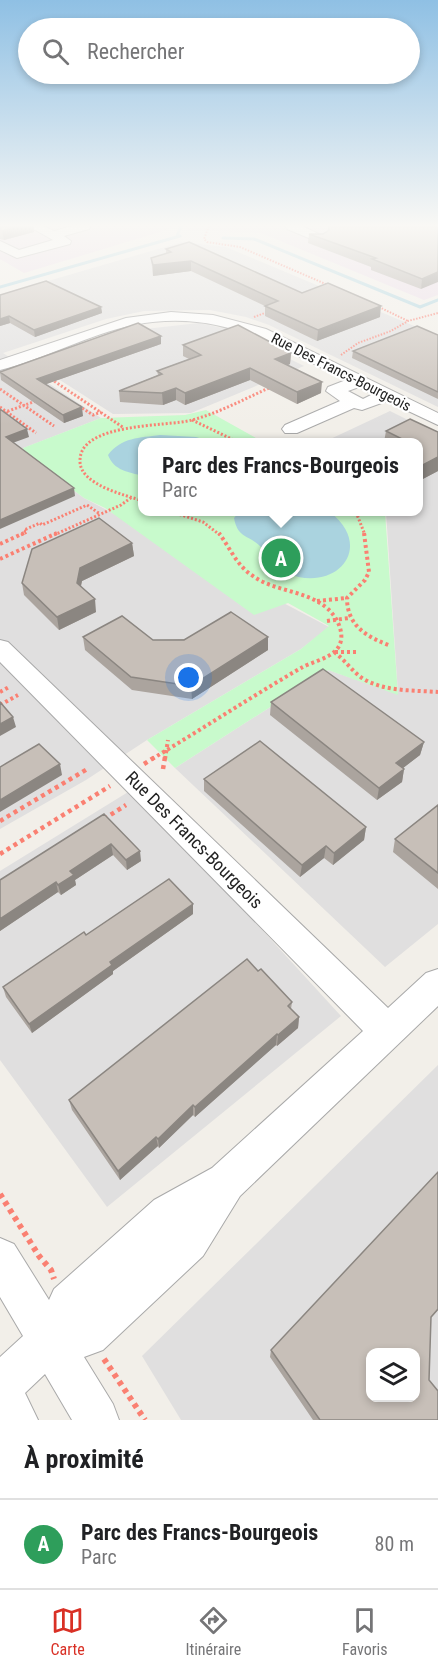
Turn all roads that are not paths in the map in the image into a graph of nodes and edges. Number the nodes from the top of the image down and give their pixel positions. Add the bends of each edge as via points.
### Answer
1 (0, 365) edge
2 (359, 381) junction
3 (387, 395) junction
4 (354, 401) junction
5 (438, 420) edge
6 (291, 429) dead end
7 (0, 648) edge
8 (438, 984) edge
9 (387, 1031) junction
10 (0, 1258) edge
11 (49, 1342) junction
12 (0, 1386) edge
13 (0, 1392) edge
14 (16, 1420) edge
15 (98, 1420) edge

1 - 2 street, Rue Des Francs-Bourgeois via 122,323 195,317 254,329
2 - 3 street, Rue Des Francs-Bourgeois
2 - 4 street via 334,391
3 - 4 street via 362,405
3 - 5 street, Rue Des Francs-Bourgeois
4 - 6 street
7 - 9 street, Rue Des Francs-Bourgeois
8 - 9 street
9 - 11 street via 226,1182 189,1242 112,1315 88,1335
10 - 11 street
11 - 12 street
11 - 15 street
13 - 14 street

